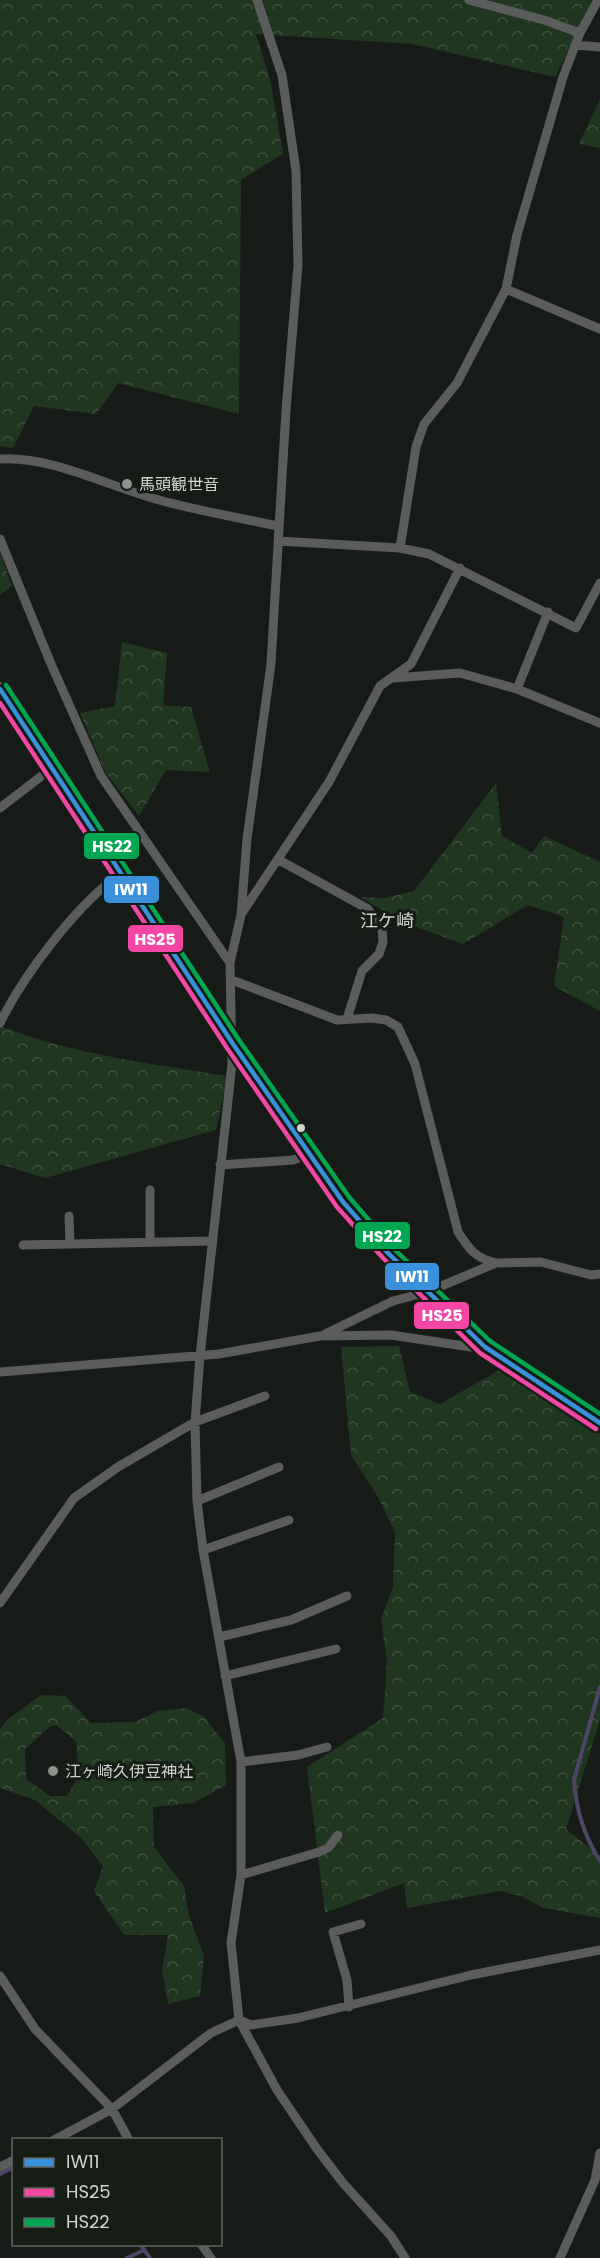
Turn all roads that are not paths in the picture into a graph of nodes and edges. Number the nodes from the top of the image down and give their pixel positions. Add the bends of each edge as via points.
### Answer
1 (257, 0) edge
2 (470, 0) edge
3 (598, 0) edge
4 (580, 33) junction
5 (575, 45) junction
6 (600, 47) edge
7 (506, 289) junction
8 (600, 329) edge
9 (0, 459) edge
10 (278, 526) junction
11 (0, 539) edge
12 (278, 541) junction
13 (400, 548) junction
14 (460, 568) junction
15 (600, 583) edge
16 (548, 612) junction
17 (393, 678) junction
18 (0, 689) edge
19 (517, 689) junction
20 (600, 723) edge
21 (52, 768) junction
22 (0, 808) edge
23 (279, 860) junction
24 (122, 873) junction
25 (241, 915) junction
26 (230, 963) junction
27 (232, 980) junction
28 (347, 1019) junction
29 (0, 1023) edge
30 (233, 1044) junction
31 (308, 1155) junction
32 (220, 1165) junction
33 (150, 1190) dead end
34 (69, 1216) dead end
35 (150, 1241) junction
36 (211, 1241) junction
37 (70, 1244) junction
38 (23, 1245) dead end
39 (496, 1263) junction
40 (600, 1274) edge
41 (427, 1292) junction
42 (320, 1336) junction
43 (485, 1347) junction
44 (200, 1356) junction
45 (0, 1372) edge
46 (265, 1396) dead end
47 (195, 1422) junction
48 (600, 1423) edge
49 (279, 1467) dead end
50 (197, 1501) junction
51 (289, 1520) dead end
52 (203, 1550) junction
53 (347, 1596) dead end
54 (0, 1603) edge
55 (219, 1637) junction
56 (336, 1649) dead end
57 (225, 1676) junction
58 (327, 1747) dead end
59 (241, 1762) junction
60 (338, 1835) dead end
61 (241, 1875) junction
62 (362, 1924) dead end
63 (600, 1950) edge
64 (0, 1976) edge
65 (349, 2007) junction
66 (239, 2020) junction
67 (112, 2109) junction
68 (56, 2138) edge
69 (128, 2138) edge
70 (600, 2153) edge
71 (405, 2258) edge
72 (560, 2258) edge

1 - 10 street via 282,75 297,192 298,265
2 - 4 street
3 - 4 street
4 - 5 street
5 - 6 street
5 - 7 street via 517,235
7 - 8 street
7 - 13 street via 457,383 424,424 416,447
9 - 10 street via 26,459 65,468 163,502
10 - 12 street
11 - 26 street via 101,776
12 - 13 street
12 - 25 street via 271,664 247,839
13 - 14 street via 429,554
14 - 16 street
14 - 17 street via 411,664
15 - 16 street via 576,628
16 - 19 street
17 - 19 street via 460,674
17 - 23 street via 380,686 328,782
18 - 21 main road
19 - 20 street
21 - 22 street
21 - 24 main road
23 - 25 street
23 - 28 street via 368,909 382,929 383,942 362,971
24 - 29 street via 100,889 69,924 16,992
24 - 30 main road
25 - 26 street
26 - 27 street
27 - 28 street via 337,1020
27 - 30 street
28 - 39 street via 386,1020 398,1027 415,1064 458,1232 479,1259
30 - 31 main road
30 - 32 street
31 - 32 street via 293,1160
31 - 41 main road via 361,1224
32 - 36 street
33 - 35 street
34 - 37 street
35 - 36 street
35 - 37 street
36 - 44 street
37 - 38 street
39 - 40 street via 541,1262
39 - 41 street
41 - 42 street via 393,1301
41 - 43 main road
42 - 43 street via 391,1335
42 - 44 street
43 - 48 main road
44 - 45 street
44 - 47 street
46 - 47 street
47 - 50 street
47 - 54 street via 74,1498
49 - 50 street
50 - 52 street
51 - 52 street
52 - 55 street
53 - 55 street via 291,1620
55 - 57 street
56 - 57 street
57 - 59 street
58 - 59 street
59 - 61 street
60 - 61 street via 328,1848 319,1852
61 - 66 street via 231,1943
62 - 65 street via 333,1932 347,1980
63 - 65 street via 471,1976
64 - 67 street via 35,2029
65 - 66 street via 251,2025
66 - 67 street via 211,2033
66 - 71 street via 277,2090 317,2149
67 - 68 street
67 - 69 street
70 - 72 street via 595,2180

